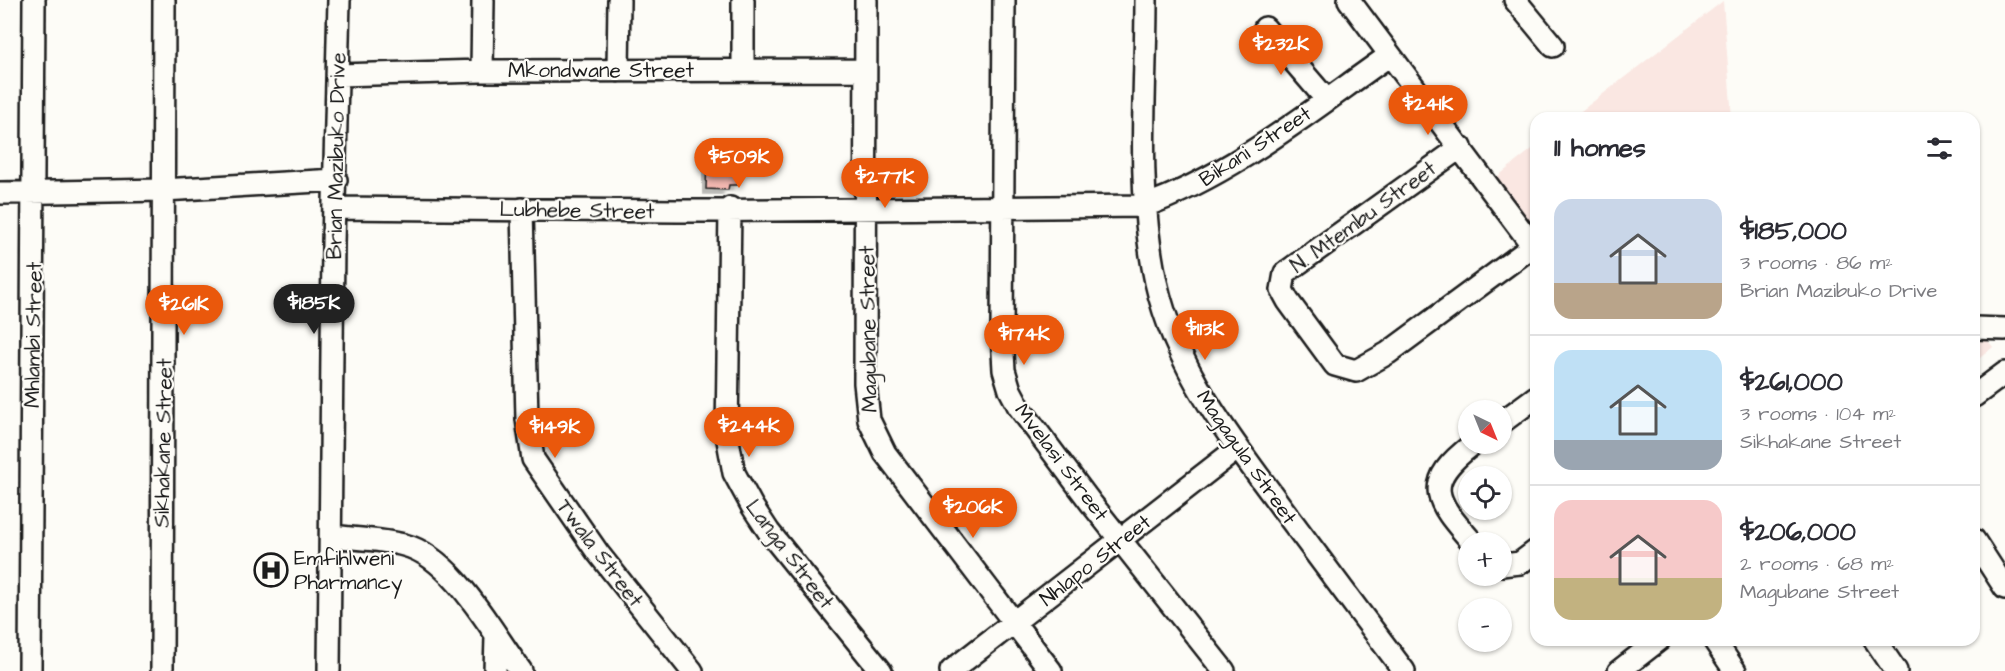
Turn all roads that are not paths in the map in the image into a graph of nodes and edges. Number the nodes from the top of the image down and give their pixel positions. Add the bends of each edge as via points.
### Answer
1 (34, 0) edge
2 (164, 0) edge
3 (339, 0) edge
4 (483, 0) edge
5 (619, 0) edge
6 (743, 0) edge
7 (866, 0) edge
8 (1004, 0) edge
9 (1146, 0) edge
10 (1349, 0) edge
11 (1515, 0) edge
12 (1265, 28) dead end
13 (1553, 46) dead end
14 (1390, 55) junction
15 (744, 68) junction
16 (482, 70) junction
17 (865, 70) junction
18 (618, 71) junction
19 (338, 75) junction
20 (1326, 99) junction
21 (1461, 147) junction
22 (336, 180) junction
23 (163, 190) junction
24 (0, 193) edge
25 (34, 193) junction
26 (1002, 206) junction
27 (1144, 206) junction
28 (866, 207) junction
29 (334, 208) junction
30 (730, 208) junction
31 (522, 209) junction
32 (1530, 242) edge
33 (1530, 251) edge
34 (1980, 328) edge
35 (2005, 329) edge
36 (2005, 373) edge
37 (1980, 392) edge
38 (1530, 401) edge
39 (1512, 415) edge
40 (1238, 448) junction
41 (1462, 454) edge
42 (1465, 532) edge
43 (331, 536) junction
44 (1121, 540) junction
45 (1980, 549) edge
46 (1530, 556) edge
47 (1512, 564) edge
48 (2005, 588) edge
49 (1013, 622) junction
50 (496, 637) junction
51 (1651, 646) edge
52 (1718, 646) edge
53 (1879, 646) edge
54 (30, 671) edge
55 (162, 671) edge
56 (329, 671) edge
57 (495, 671) edge
58 (521, 671) edge
59 (692, 671) edge
60 (881, 671) edge
61 (951, 671) edge
62 (1052, 671) edge
63 (1224, 671) edge
64 (1404, 671) edge
65 (1619, 671) edge
66 (1735, 671) edge
67 (1896, 671) edge

1 - 25 street, Mhlambi Street
2 - 23 street, Sikhakane Street
3 - 19 street, Brian Mazibuko Drive
4 - 16 street
5 - 18 street
6 - 15 street
7 - 17 street, Magubane Street
8 - 26 street, Mvelasi Street
9 - 27 street, Magagula Street
10 - 14 street
11 - 13 street
12 - 20 street
14 - 20 street, Bikani Street
14 - 21 street
15 - 17 street, Mkondwane Street
15 - 18 street, Mkondwane Street
16 - 18 street, Mkondwane Street
16 - 19 street, Mkondwane Street
17 - 28 street, Magubane Street
19 - 22 street, Brian Mazibuko Drive
20 - 27 street, Bikani Street via 1205,180
21 - 32 street
21 - 33 street, N. Mtembu Street via 1285,273 1282,290 1288,302 1335,365 1356,371 1388,353
22 - 23 street
22 - 29 street, Brian Mazibuko Drive
23 - 25 street
23 - 55 street, Sikhakane Street
24 - 25 street
25 - 54 street, Mhlambi Street
26 - 27 street, Lubhebe Street
26 - 28 street, Lubhebe Street
26 - 44 street, Mvelasi Street via 1002,335 1010,390 1049,449
27 - 40 street, Magagula Street via 1153,267 1174,342 1201,394
28 - 30 street, Lubhebe Street
28 - 49 street, Magubane Street via 865,383 872,427 903,478
29 - 31 street, Lubhebe Street
29 - 43 street, Brian Mazibuko Drive
30 - 31 street, Lubhebe Street
30 - 60 street, Langa Street via 730,461 769,532
31 - 59 street, Twala Street via 527,419 533,459 598,553
34 - 35 street
36 - 37 street
38 - 39 street
40 - 44 street, Nhlapo Street
40 - 64 street, Magagula Street
41 - 42 street via 1443,471 1439,494
43 - 50 street via 404,545 423,552 464,593
43 - 56 street, Brian Mazibuko Drive
44 - 49 street, Nhlapo Street
44 - 63 street, Mvelasi Street
45 - 48 street
46 - 47 street
49 - 61 street, Nhlapo Street
49 - 62 street, Magubane Street
50 - 57 street
50 - 58 street
51 - 65 street
52 - 66 street
53 - 67 street

